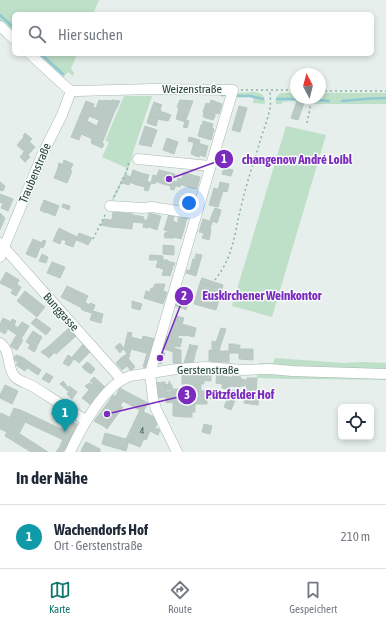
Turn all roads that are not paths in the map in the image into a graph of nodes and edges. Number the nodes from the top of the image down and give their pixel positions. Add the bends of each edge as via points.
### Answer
1 (0, 26) edge
2 (12, 37) edge
3 (32, 56) edge
4 (71, 90) junction
5 (143, 162) road end
6 (210, 166) junction
7 (110, 206) road end
8 (196, 214) junction
9 (1, 249) edge
10 (0, 343) edge
11 (150, 373) junction
12 (386, 374) edge
13 (122, 380) junction
14 (86, 421) junction
15 (70, 452) edge
16 (177, 452) edge

1 - 2 street
3 - 4 street
4 - 6 street, Weizenstraße via 233,90
4 - 9 street, Traubenstraße
5 - 6 street
6 - 8 street, Weizenstraße
7 - 8 street via 152,207
8 - 11 street, Weizenstraße
9 - 13 street, Bunggasse
10 - 14 street via 6,350 15,377
11 - 12 street, Gerstenstraße via 205,367
11 - 13 street, Gerstenstraße
11 - 16 street via 156,408
13 - 14 street, Gerstenstraße via 108,391
14 - 15 street, Gerstenstraße

